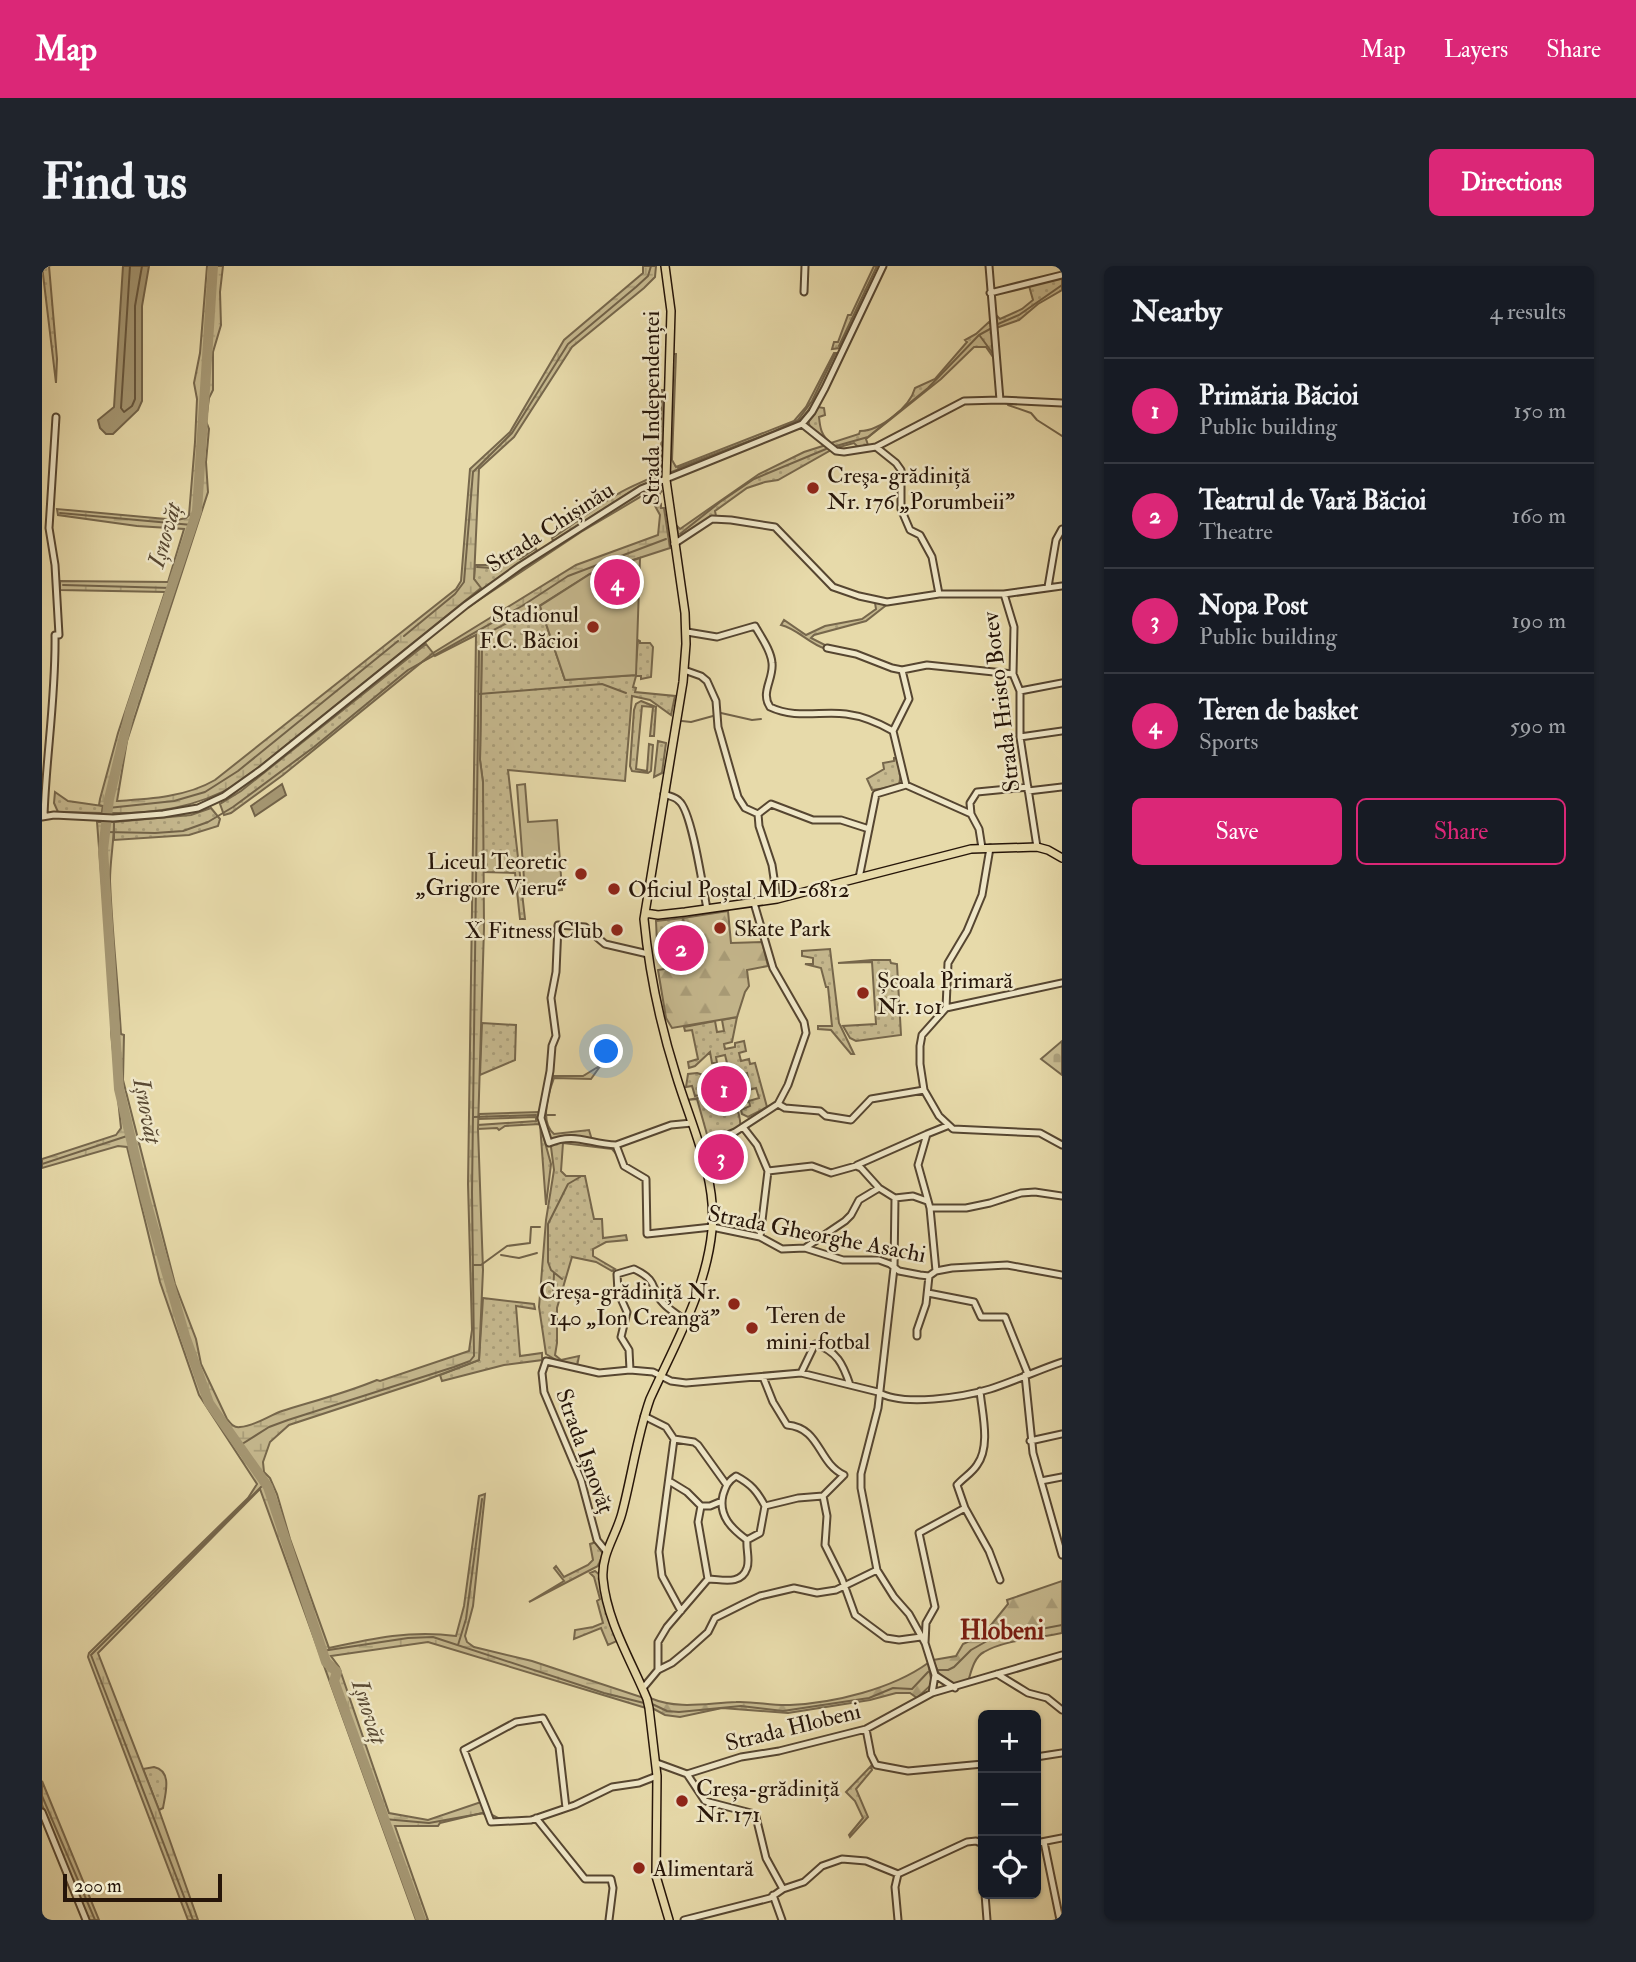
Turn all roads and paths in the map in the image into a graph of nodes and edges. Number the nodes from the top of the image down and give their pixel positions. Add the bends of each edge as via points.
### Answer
1 (665, 266) edge
2 (805, 266) edge
3 (883, 266) edge
4 (989, 266) edge
5 (1062, 275) edge
6 (804, 292) dead end
7 (990, 293) junction
8 (1000, 400) junction
9 (1062, 403) edge
10 (55, 417) dead end
11 (802, 424) junction
12 (876, 447) junction
13 (666, 480) junction
14 (1062, 530) edge
15 (674, 544) junction
16 (1062, 586) edge
17 (1048, 587) junction
18 (939, 594) junction
19 (1004, 594) junction
20 (687, 632) junction
21 (827, 648) dead end
22 (684, 670) junction
23 (902, 670) junction
24 (1013, 674) junction
25 (1062, 683) edge
26 (1020, 691) junction
27 (893, 731) junction
28 (1062, 731) edge
29 (1020, 737) junction
30 (906, 785) junction
31 (1062, 787) edge
32 (1028, 789) junction
33 (664, 793) junction
34 (758, 814) junction
35 (971, 814) junction
36 (43, 817) edge
37 (869, 829) junction
38 (1037, 847) junction
39 (986, 848) junction
40 (1062, 858) edge
41 (859, 878) junction
42 (777, 899) junction
43 (754, 903) junction
44 (707, 909) junction
45 (645, 913) junction
46 (648, 954) junction
47 (1062, 983) edge
48 (946, 1008) junction
49 (924, 1090) junction
50 (778, 1104) junction
51 (939, 1116) junction
52 (692, 1124) junction
53 (947, 1126) junction
54 (743, 1127) junction
55 (930, 1132) junction
56 (616, 1145) junction
57 (1062, 1145) edge
58 (700, 1147) junction
59 (856, 1166) junction
60 (768, 1171) junction
61 (923, 1186) junction
62 (879, 1188) junction
63 (913, 1196) junction
64 (1062, 1196) edge
65 (895, 1198) junction
66 (928, 1205) junction
67 (712, 1227) junction
68 (760, 1237) junction
69 (804, 1248) junction
70 (894, 1268) junction
71 (936, 1271) junction
72 (1062, 1275) edge
73 (929, 1276) junction
74 (928, 1293) junction
75 (687, 1321) junction
76 (917, 1336) dead end
77 (1062, 1362) edge
78 (630, 1370) junction
79 (801, 1373) junction
80 (661, 1374) junction
81 (1026, 1375) junction
82 (764, 1377) junction
83 (850, 1385) junction
84 (980, 1391) junction
85 (878, 1392) junction
86 (644, 1416) junction
87 (1062, 1434) edge
88 (674, 1439) junction
89 (1030, 1441) junction
90 (861, 1474) junction
91 (844, 1475) junction
92 (1062, 1477) edge
93 (669, 1481) junction
94 (1041, 1481) junction
95 (726, 1484) junction
96 (823, 1496) junction
97 (722, 1501) junction
98 (701, 1506) junction
99 (765, 1506) junction
100 (965, 1508) junction
101 (1059, 1530) edge
102 (747, 1540) junction
103 (606, 1551) junction
104 (1062, 1555) edge
105 (877, 1570) junction
106 (708, 1579) junction
107 (1000, 1580) dead end
108 (844, 1586) junction
109 (681, 1611) junction
110 (926, 1623) junction
111 (916, 1629) junction
112 (921, 1637) junction
113 (925, 1643) junction
114 (1062, 1655) edge
115 (658, 1670) junction
116 (934, 1672) junction
117 (997, 1674) junction
118 (643, 1688) junction
119 (955, 1688) junction
120 (932, 1693) junction
121 (1062, 1710) edge
122 (866, 1729) junction
123 (1062, 1753) edge
124 (1041, 1756) edge
125 (657, 1763) junction
126 (978, 1764) edge
127 (687, 1774) junction
128 (657, 1776) junction
129 (566, 1808) junction
130 (42, 1812) edge
131 (537, 1818) junction
132 (1062, 1838) edge
133 (978, 1842) edge
134 (1041, 1842) edge
135 (1044, 1842) junction
136 (898, 1874) junction
137 (783, 1889) junction
138 (774, 1895) junction
139 (985, 1899) edge
140 (86, 1920) edge
141 (609, 1920) edge
142 (668, 1920) edge
143 (684, 1920) edge
144 (782, 1920) edge
145 (898, 1920) edge
146 (987, 1920) edge
147 (1060, 1920) edge

1 - 13 main road, Strada Independenței via 671,311
2 - 6 street
3 - 11 street via 825,388
4 - 7 street
5 - 7 street
7 - 8 street
8 - 9 street
8 - 12 street via 975,399 954,405
10 - 36 street via 50,527 59,635 55,635
11 - 12 street via 840,452
11 - 13 street, Strada Chișinău
12 - 18 street via 901,470 901,509 910,530 920,535 932,557
13 - 15 main road, Strada Independenței
13 - 36 street, Strada Chișinău via 617,503 520,566 224,796 182,812 114,818
14 - 17 street
15 - 18 street via 712,519 769,526 779,530 841,591 887,602
15 - 20 main road, Strada Independenței
16 - 17 street
17 - 19 street
18 - 19 street
19 - 24 street, Strada Hristo Botev via 1014,627
20 - 22 main road, Strada Independenței
20 - 27 street via 717,637 755,626 772,663 766,692 770,707 846,714
21 - 23 street
22 - 33 main road, Strada Independenței
22 - 34 street via 707,681 716,701 718,727 738,797 745,808
23 - 24 street via 927,665
23 - 27 street via 909,699
24 - 26 street, Strada Hristo Botev
25 - 26 street
26 - 29 street, Strada Hristo Botev
27 - 30 street
28 - 29 street
29 - 32 street, Strada Hristo Botev
30 - 35 street
30 - 37 street via 876,793
31 - 32 street
32 - 35 street via 977,792 970,803
32 - 38 street, Strada Hristo Botev
33 - 44 street via 683,806 696,843
33 - 45 main road, Strada Independenței
34 - 37 street via 771,804 813,820 841,820
34 - 42 street
35 - 39 street
37 - 41 street
38 - 39 main road
38 - 40 main road
39 - 41 main road
39 - 48 street via 982,895 948,963
41 - 42 main road
42 - 43 main road
43 - 44 main road
43 - 50 street via 773,968 806,1028
44 - 45 main road
45 - 46 main road, Strada Independenței
46 - 52 main road, Strada Independenței via 662,1025
46 - 56 street via 605,944 585,927 558,925 551,998 556,1037 541,1121 549,1143 574,1137
47 - 48 street
48 - 49 street via 922,1035
49 - 50 street via 871,1099 851,1120
49 - 51 street
50 - 54 street
51 - 53 street
51 - 55 street
52 - 56 street via 671,1125
52 - 58 main road, Strada Independenței
53 - 55 street
53 - 57 street via 963,1131 1040,1133
54 - 58 street
54 - 60 street
55 - 59 street
55 - 61 street via 918,1165
56 - 67 street, Strada Gheorghe Asachi via 624,1167 646,1179 647,1234
58 - 67 main road, Strada Independenței via 710,1188
59 - 60 street via 831,1173 812,1166
59 - 62 street
60 - 68 street
61 - 63 street
61 - 66 street
62 - 65 street
62 - 69 street via 859,1200 845,1221
63 - 65 street
63 - 66 street
64 - 66 street via 1035,1192 966,1208
65 - 70 street
66 - 71 street
67 - 68 street, Strada Gheorghe Asachi
67 - 75 main road, Strada Independenței
68 - 69 street, Strada Gheorghe Asachi via 782,1249
69 - 70 street, Strada Gheorghe Asachi via 843,1260 879,1261
70 - 73 street, Strada Gheorghe Asachi
70 - 85 street
71 - 72 street, Strada Gheorghe Asachi via 1007,1265
71 - 73 street, Strada Gheorghe Asachi
73 - 74 street
74 - 76 street
74 - 81 street via 974,1302 981,1317 1005,1317
75 - 78 street via 663,1303 652,1280 641,1272 634,1269 617,1274 618,1292 627,1312 621,1337 629,1350
75 - 80 main road, Strada Independenței
77 - 81 street
78 - 80 street
78 - 103 street, Strada Ișnovăț via 600,1373 546,1361 542,1373 544,1392 581,1480 597,1540
79 - 82 street
79 - 83 street
79 - 83 street via 815,1344 835,1353
80 - 82 street via 687,1383
80 - 86 main road, Strada Independenței
81 - 84 street
81 - 89 street
82 - 91 street via 787,1425 803,1428 826,1461
83 - 85 street
84 - 85 street via 914,1399
84 - 100 street via 984,1443 980,1461 957,1486
85 - 90 street via 872,1439
86 - 88 street via 666,1427
86 - 103 main road, Strada Independenței via 621,1517
87 - 89 street
88 - 93 street
88 - 95 street via 698,1445
89 - 94 street
90 - 91 street
90 - 105 street
91 - 96 street
92 - 94 street
93 - 98 street
93 - 109 street via 659,1552 666,1585
94 - 101 street
95 - 97 street
95 - 99 street via 736,1476 756,1490
96 - 99 street
96 - 108 street via 825,1545
97 - 98 street
97 - 102 street via 728,1522
98 - 106 street via 698,1522
99 - 102 street via 760,1533
100 - 107 street
100 - 110 street via 919,1533 935,1607
101 - 104 street
102 - 106 street via 747,1568 740,1578
103 - 118 main road, Strada Independenței via 602,1567 605,1592 616,1631
105 - 108 street
105 - 111 street
106 - 109 street
108 - 112 street via 855,1615 886,1638
108 - 115 street via 817,1593 794,1588 746,1603 715,1618 708,1632
109 - 115 street via 658,1642
110 - 111 street
110 - 113 street
111 - 112 street
112 - 113 street
113 - 116 street
114 - 117 street, Strada Hlobeni
115 - 118 street
116 - 119 street
116 - 120 street
117 - 119 street, Strada Hlobeni
117 - 121 street via 1028,1693 1048,1698
118 - 125 main road, Strada Independenței
119 - 120 street, Strada Hlobeni
120 - 122 street, Strada Hlobeni
122 - 126 street via 876,1765 908,1771
122 - 127 street, Strada Hlobeni via 741,1756
123 - 124 street
125 - 127 street
125 - 128 main road, Strada Independenței
127 - 137 street via 705,1801 756,1817 766,1858
128 - 129 street via 612,1787
128 - 142 main road, Strada Independenței via 656,1876
129 - 131 street
129 - 131 street via 559,1747 543,1718 516,1722 464,1750 491,1822
130 - 140 street
131 - 141 street via 586,1879 611,1879
132 - 135 street
133 - 136 street via 967,1842
134 - 135 street
135 - 147 street
136 - 137 street via 866,1861 842,1859
136 - 145 street
137 - 138 street
138 - 143 street
138 - 144 street
139 - 146 street

